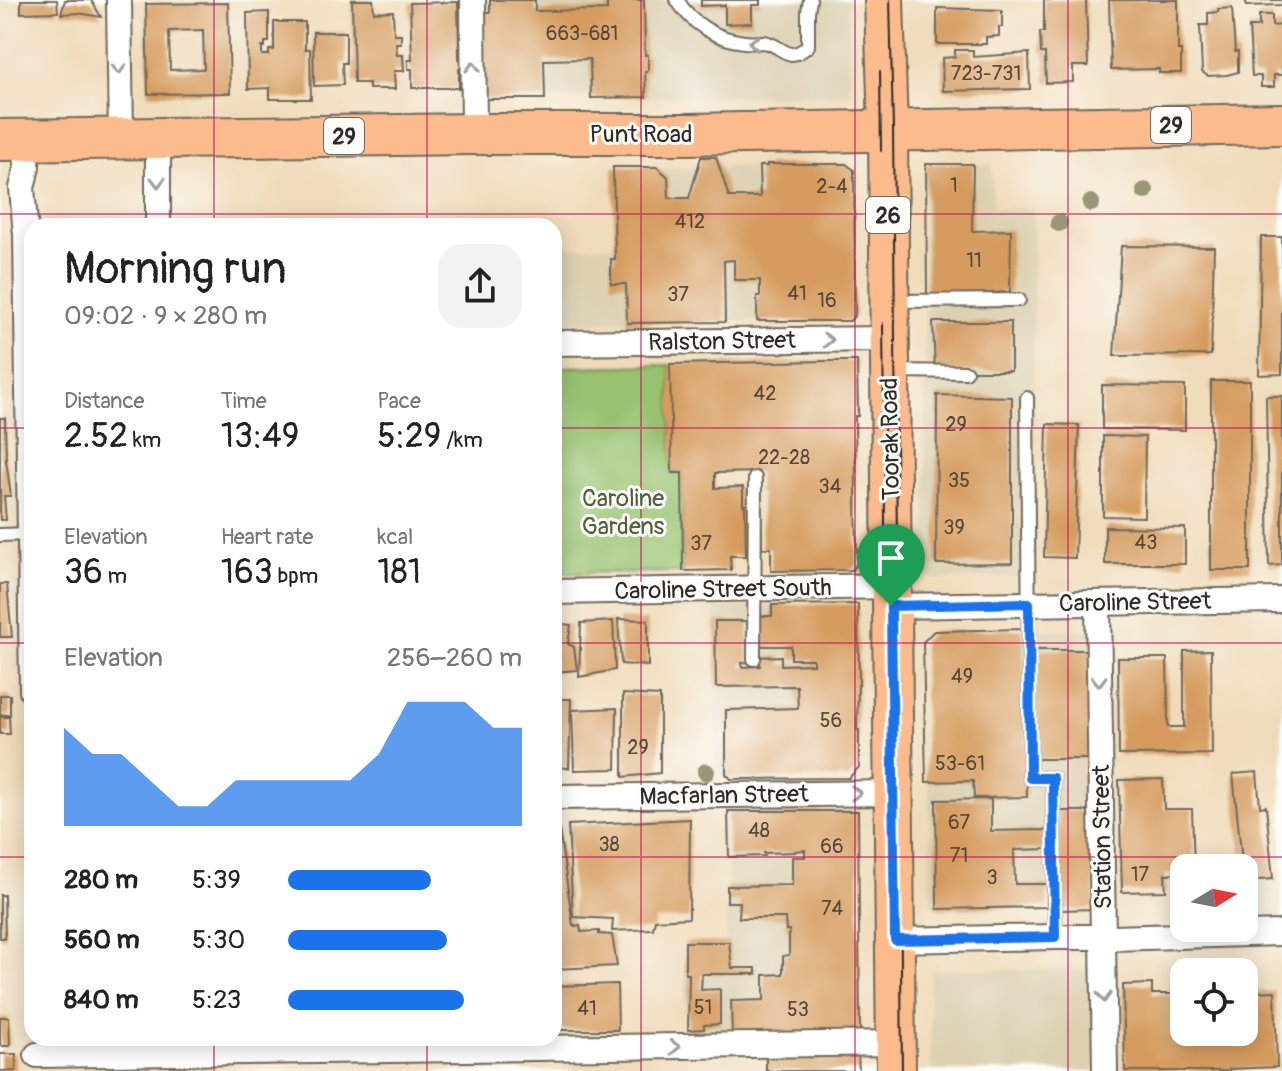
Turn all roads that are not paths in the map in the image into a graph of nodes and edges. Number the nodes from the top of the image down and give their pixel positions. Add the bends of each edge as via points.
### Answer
1 (119, 0) edge
2 (473, 0) edge
3 (677, 0) edge
4 (810, 0) edge
5 (884, 0) edge
6 (1282, 124) edge
7 (888, 130) junction
8 (474, 134) junction
9 (140, 138) junction
10 (13, 140) edge
11 (25, 218) edge
12 (156, 218) edge
13 (1019, 300) dead end
14 (889, 301) junction
15 (562, 343) edge
16 (889, 355) junction
17 (966, 372) dead end
18 (1027, 398) dead end
19 (755, 478) dead end
20 (24, 534) edge
21 (0, 535) edge
22 (755, 589) junction
23 (562, 592) edge
24 (891, 596) junction
25 (1282, 600) edge
26 (1029, 603) junction
27 (1098, 603) junction
28 (754, 659) dead end
29 (893, 793) junction
30 (562, 797) edge
31 (1282, 933) edge
32 (1055, 937) junction
33 (1104, 937) junction
34 (895, 940) junction
35 (37, 1055) edge
36 (896, 1057) edge
37 (1105, 1071) edge

1 -> 9 street
8 -> 2 street
4 -> 3 lane via 808,46 791,55 764,42 720,37 686,14
5 - 7 main road, Toorak Road / 26
6 - 7 highway, Punt Road / 29
7 - 8 highway, Punt Road / 29
7 - 14 main road, Toorak Road / 26
8 - 9 highway, Punt Road / 29
9 - 10 highway, Punt Road / 29
9 -> 12 street
10 - 11 street via 27,167
13 - 14 lane
14 - 16 main road, Toorak Road / 26
15 -> 16 street, Ralston Street
16 - 17 lane
16 - 24 main road, Toorak Road / 26
18 - 26 lane
19 - 22 lane
20 - 21 lane
22 - 23 street, Caroline Street South
22 - 24 street, Caroline Street South
22 - 28 lane
24 - 26 street, Caroline Street
24 - 29 main road, Toorak Road / 26
25 - 27 street, Caroline Street
26 - 27 street, Caroline Street
26 - 32 lane via 1030,778 1053,778
27 -> 33 street, Station Street
30 -> 29 street, Macfarlan Street
29 - 34 main road, Toorak Road / 26
31 - 33 street
32 - 33 street
32 - 34 street
33 -> 37 street, Station Street
34 - 36 main road, Toorak Road / 26
35 -> 36 street

